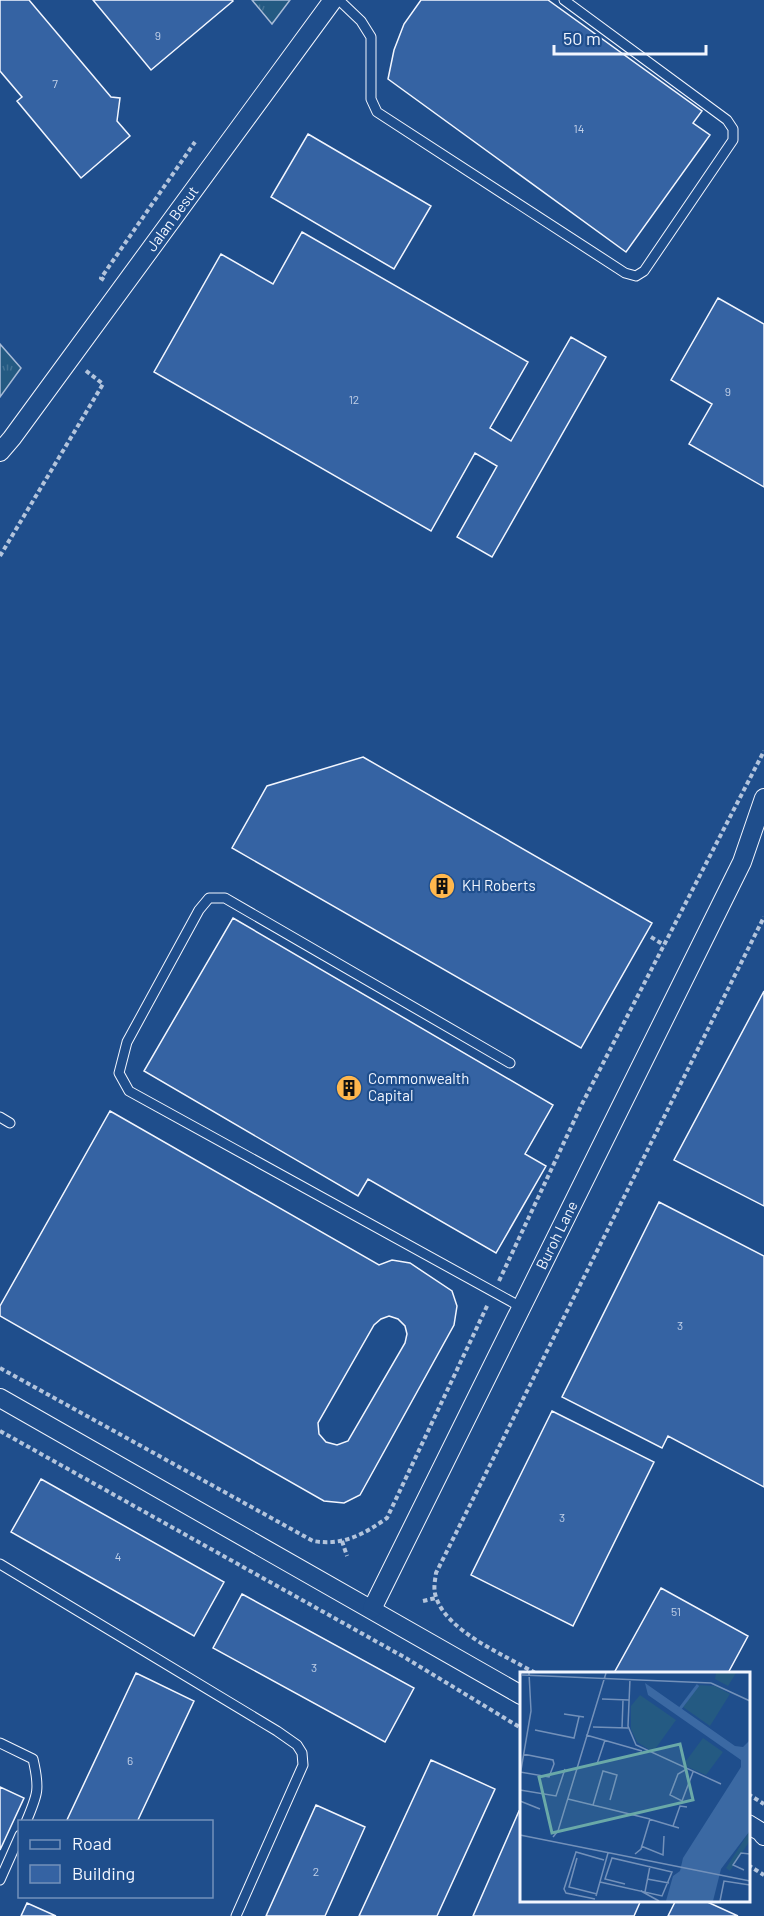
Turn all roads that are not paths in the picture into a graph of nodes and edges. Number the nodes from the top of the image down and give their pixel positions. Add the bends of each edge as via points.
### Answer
1 (333, 0) edge
2 (339, 0) edge
3 (564, 0) edge
4 (12, 438) junction
5 (0, 452) edge
6 (0, 462) edge
7 (764, 798) edge
8 (764, 831) edge
9 (742, 862) junction
10 (510, 1063) dead end
11 (0, 1117) edge
12 (10, 1123) dead end
13 (521, 1306) junction
14 (0, 1398) edge
15 (0, 1564) edge
16 (372, 1609) junction
17 (520, 1694) edge
18 (0, 1743) edge
19 (26, 1820) edge
20 (18, 1840) edge
21 (0, 1880) edge
22 (236, 1916) edge

1 - 4 street, Jalan Besut
2 - 3 lane via 371,37 371,99 377,112 625,273 636,276 644,271 733,140 734,129
4 - 5 street, Jalan Besut
4 - 6 street, Jalan Besut
7 - 9 street
8 - 9 street
9 - 13 street, Buroh Lane
10 - 13 lane via 225,898 209,898 127,1042 119,1073 129,1091
11 - 12 lane
13 - 16 street, Buroh Lane
14 - 16 street
15 - 22 lane via 297,1745 303,1765
16 - 17 street
18 - 19 lane via 33,1759 39,1782
20 - 21 lane

